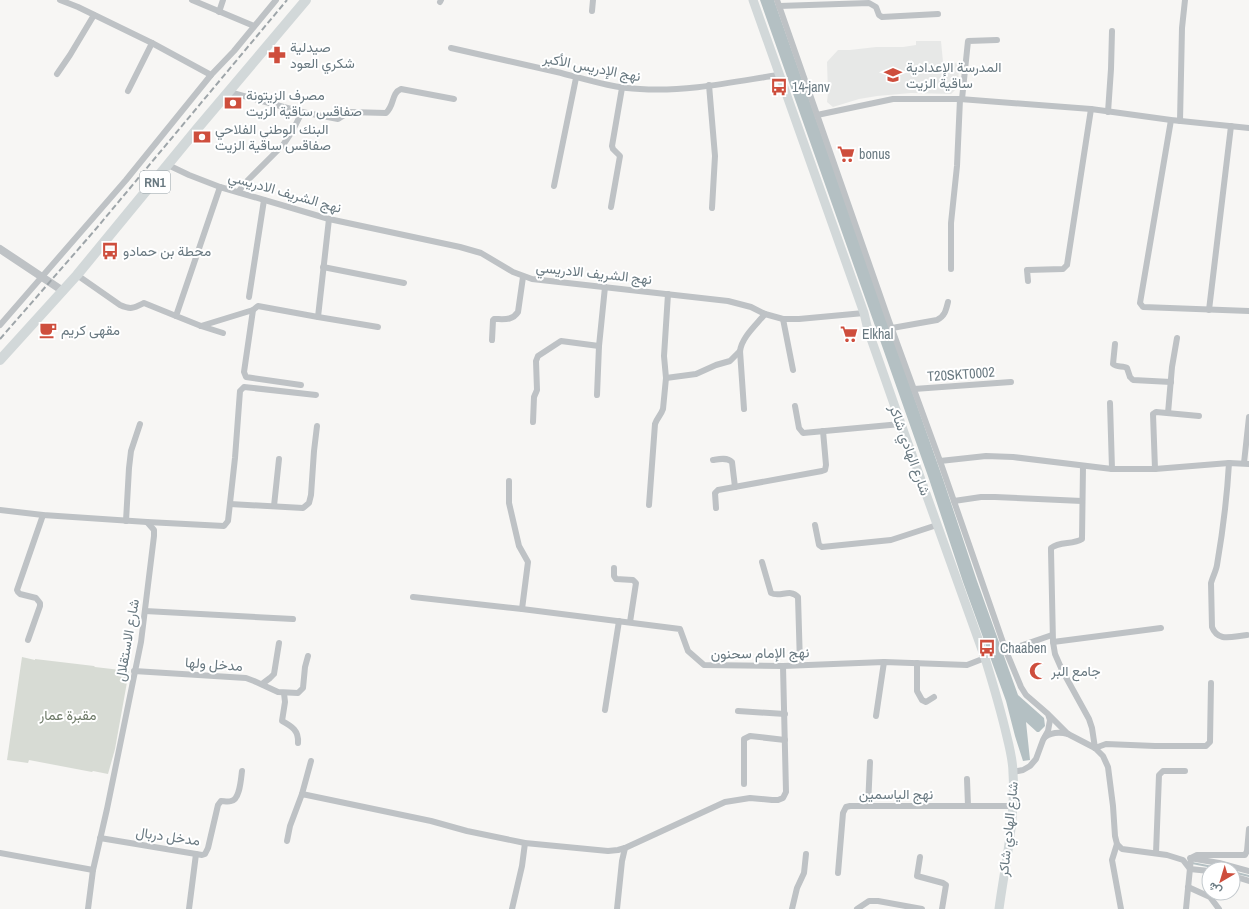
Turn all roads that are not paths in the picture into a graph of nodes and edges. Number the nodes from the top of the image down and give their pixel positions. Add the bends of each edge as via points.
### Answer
1 (60, 0) edge
2 (192, 0) edge
3 (223, 0) edge
4 (276, 0) edge
5 (306, 0) edge
6 (593, 0) edge
7 (753, 0) edge
8 (1185, 0) edge
9 (840, 2) edge
10 (78, 3) edge
11 (778, 3) edge
12 (592, 11) dead end
13 (219, 12) junction
14 (938, 14) dead end
15 (94, 15) junction
16 (254, 26) junction
17 (1112, 31) dead end
18 (997, 40) dead end
19 (152, 43) junction
20 (451, 48) dead end
21 (57, 74) dead end
22 (778, 74) junction
23 (211, 75) junction
24 (576, 78) junction
25 (709, 86) junction
26 (622, 88) junction
27 (128, 91) dead end
28 (229, 92) junction
29 (454, 99) dead end
30 (961, 99) junction
31 (1091, 109) junction
32 (302, 112) junction
33 (1108, 112) junction
34 (818, 115) junction
35 (1171, 120) junction
36 (1180, 120) junction
37 (1231, 126) junction
38 (1249, 128) edge
39 (168, 165) junction
40 (554, 186) dead end
41 (220, 187) junction
42 (238, 192) junction
43 (264, 200) junction
44 (611, 207) dead end
45 (712, 208) dead end
46 (329, 218) junction
47 (0, 249) edge
48 (323, 267) junction
49 (951, 269) dead end
50 (77, 275) junction
51 (42, 276) junction
52 (523, 276) junction
53 (1028, 282) dead end
54 (404, 283) dead end
55 (606, 287) junction
56 (63, 291) junction
57 (668, 294) junction
58 (249, 297) dead end
59 (948, 302) dead end
60 (253, 310) junction
61 (1209, 310) junction
62 (1249, 311) edge
63 (864, 313) junction
64 (765, 314) junction
65 (176, 316) junction
66 (318, 317) junction
67 (783, 319) junction
68 (0, 325) edge
69 (201, 326) junction
70 (378, 328) dead end
71 (892, 328) junction
72 (224, 334) dead end
73 (1177, 338) dead end
74 (492, 340) dead end
75 (1115, 344) dead end
76 (599, 346) junction
77 (740, 351) junction
78 (0, 360) edge
79 (793, 370) dead end
80 (666, 378) junction
81 (1011, 382) dead end
82 (1171, 382) junction
83 (301, 384) dead end
84 (914, 389) junction
85 (316, 395) dead end
86 (597, 395) dead end
87 (1110, 403) dead end
88 (795, 406) dead end
89 (744, 409) dead end
90 (1168, 413) junction
91 (1199, 416) dead end
92 (1249, 417) edge
93 (533, 422) dead end
94 (140, 424) dead end
95 (901, 424) junction
96 (317, 426) dead end
97 (823, 432) junction
98 (279, 459) dead end
99 (713, 460) dead end
100 (940, 461) junction
101 (1229, 463) junction
102 (1246, 464) edge
103 (1083, 466) junction
104 (1112, 469) junction
105 (1154, 469) junction
106 (509, 481) dead end
107 (735, 487) junction
108 (954, 501) junction
109 (1082, 501) junction
110 (230, 504) junction
111 (649, 505) dead end
112 (274, 506) junction
113 (716, 508) dead end
114 (0, 510) edge
115 (43, 515) junction
116 (126, 521) junction
117 (147, 522) junction
118 (815, 525) dead end
119 (937, 525) junction
120 (762, 562) dead end
121 (614, 568) dead end
122 (413, 597) dead end
123 (522, 608) junction
124 (146, 611) junction
125 (294, 620) dead end
126 (619, 621) junction
127 (630, 622) junction
128 (1160, 628) dead end
129 (1247, 635) dead end
130 (1053, 639) junction
131 (28, 640) dead end
132 (279, 643) dead end
133 (1006, 651) junction
134 (308, 656) dead end
135 (985, 658) junction
136 (884, 662) junction
137 (917, 663) junction
138 (800, 664) junction
139 (783, 666) junction
140 (134, 671) junction
141 (1211, 683) dead end
142 (262, 684) junction
143 (284, 693) junction
144 (934, 697) dead end
145 (605, 710) dead end
146 (738, 711) dead end
147 (784, 714) junction
148 (1048, 714) junction
149 (876, 716) dead end
150 (1068, 734) junction
151 (1045, 738) junction
152 (785, 740) junction
153 (298, 743) dead end
154 (1095, 748) junction
155 (311, 761) dead end
156 (870, 762) dead end
157 (242, 771) dead end
158 (1185, 771) dead end
159 (1013, 772) junction
160 (966, 780) dead end
161 (744, 784) dead end
162 (302, 794) junction
163 (868, 806) junction
164 (968, 806) junction
165 (1013, 806) junction
166 (1249, 829) edge
167 (100, 838) junction
168 (287, 841) dead end
169 (526, 843) junction
170 (1117, 844) junction
171 (625, 848) junction
172 (0, 853) edge
173 (1156, 853) junction
174 (196, 854) junction
175 (806, 854) dead end
176 (920, 857) dead end
177 (1191, 858) junction
178 (1183, 860) junction
179 (1190, 869) junction
180 (93, 870) junction
181 (1201, 870) edge
182 (1249, 871) edge
183 (838, 873) dead end
184 (1188, 887) junction
185 (860, 908) edge
186 (88, 909) edge
187 (190, 909) edge
188 (512, 909) edge
189 (617, 909) edge
190 (792, 909) edge
191 (922, 909) edge
192 (942, 909) edge
193 (999, 909) edge
194 (1121, 909) edge
195 (1186, 909) edge
196 (1218, 909) edge

1 - 10 street
2 - 13 street
3 - 13 street
4 - 16 street
5 - 28 main road, RN1
6 - 12 street
7 - 22 main road, شارع الهادي شاكر
8 - 36 street
9 - 11 street
9 - 14 street via 872,4 882,18
10 - 15 street
11 - 34 street
13 - 16 street
15 - 19 street
15 - 21 street
16 - 23 street
17 - 33 street
18 - 30 street via 968,41
19 - 23 street
19 - 27 street
20 - 24 street, نهج الإدريس الأكبر
22 - 25 street, نهج الإدريس الأكبر
22 - 63 main road, شارع الهادي شاكر
23 - 51 street
24 - 26 street, نهج الإدريس الأكبر
24 - 40 street
25 - 26 street, نهج الإدريس الأكبر via 641,90
25 - 45 street via 715,156
26 - 44 street via 612,146 620,156
28 - 32 street
28 - 39 main road, RN1
29 - 32 street via 402,89 394,97 386,113 349,112 338,120
30 - 31 street
30 - 34 street via 893,99
30 - 49 street via 951,223
31 - 33 street
31 - 53 street via 1067,265 1064,269 1027,270
32 - 42 street via 283,145
33 - 35 street
34 - 71 street
35 - 36 street
35 - 61 street via 1140,303 1143,307
36 - 37 street
37 - 38 street
37 - 61 street
39 - 41 street, نهج الشريف الادريسي
39 - 50 main road, RN1
41 - 42 street, نهج الشريف الادريسي
41 - 65 street
42 - 43 street, نهج الشريف الادريسي
43 - 46 street, نهج الشريف الادريسي
43 - 58 street
46 - 48 street
46 - 52 street, نهج الشريف الادريسي via 460,247 486,255
47 - 51 street
48 - 54 street
48 - 66 street
50 - 56 main road, RN1
50 - 65 street via 127,308 144,304
51 - 56 street
51 - 68 street
52 - 55 street, نهج الشريف الادريسي
52 - 74 street via 518,312 509,319 493,320
55 - 57 street, نهج الشريف الادريسي
55 - 76 street
56 - 78 main road, RN1
57 - 64 street, نهج الشريف الادريسي via 728,301
57 - 80 street via 664,356
59 - 71 street via 945,314 937,320
60 - 66 street via 258,306
60 - 69 street
60 - 83 street via 244,372 246,377
61 - 62 street
63 - 67 street, نهج الشريف الادريسي
63 - 95 main road, شارع الهادي شاكر
64 - 67 street, نهج الشريف الادريسي
64 - 77 street via 747,335
65 - 69 street
66 - 70 street
67 - 79 street
69 - 72 street
71 - 84 street
73 - 82 street
75 - 82 street via 1113,364 1126,367 1131,379
76 - 86 street
76 - 93 street via 561,341 538,356
77 - 80 street via 730,361 696,374
77 - 89 street
80 - 111 street via 663,409 655,424
81 - 84 street, T20SKT0002
82 - 90 street
84 - 100 street
85 - 110 street via 244,387 240,392
87 - 104 street
88 - 97 street via 800,431
90 - 91 street
90 - 105 street via 1156,412 1153,416
92 - 102 street
94 - 116 street via 131,452
95 - 97 street
95 - 119 main road, شارع الهادي شاكر
96 - 112 street via 309,503 304,508
97 - 107 street via 825,470
98 - 112 street
99 - 107 street via 727,459 732,462
100 - 103 street via 986,456
100 - 108 street
101 - 102 street
101 - 105 street
101 - 129 street via 1227,504 1212,583 1212,627 1222,638
103 - 104 street
103 - 109 street
104 - 105 street
106 - 123 street via 509,503 519,546 528,562
107 - 113 street via 716,492
108 - 109 street via 981,497
108 - 133 street
109 - 130 street via 1082,539 1051,548
110 - 112 street
110 - 117 street via 228,521 224,526
114 - 115 street
115 - 116 street
115 - 131 street via 17,590 20,594 36,598 40,603
116 - 117 street
117 - 124 street, شارع الاستقلال via 154,530 154,536
118 - 119 street via 819,545 822,547 891,540
119 - 135 main road, شارع الهادي شاكر
120 - 138 street via 771,593 775,595 791,592 798,597
121 - 127 street via 616,579 633,580 636,583
122 - 123 street, نهج الإمام سحنون
123 - 126 street, نهج الإمام سحنون
124 - 125 street
124 - 140 street, شارع الاستقلال
126 - 127 street, نهج الإمام سحنون
126 - 145 street
127 - 139 street, نهج الإمام سحنون via 680,629 688,651 704,665
128 - 130 street
130 - 133 street
130 - 154 street via 1055,654 1062,670 1089,719
132 - 142 street via 274,674
133 - 148 street via 1020,687
134 - 143 street via 303,688 298,693
135 - 137 street, نهج الإمام سحنون via 967,664
135 - 159 main road, شارع الهادي شاكر via 1005,729
136 - 137 street, نهج الإمام سحنون
136 - 138 street, نهج الإمام سحنون
136 - 149 street
137 - 144 street via 917,691 926,702
138 - 139 street, نهج الإمام سحنون
139 - 147 street
140 - 142 street, مدخل ولها via 246,678
140 - 167 street, شارع الاستقلال
141 - 154 street via 1210,742 1206,746 1106,744
142 - 143 street, مدخل ولها
143 - 153 street via 282,721 292,726
146 - 147 street
147 - 152 street
148 - 150 street
148 - 151 street via 1050,724
150 - 151 street via 1054,733
150 - 154 street
151 - 159 street via 1032,764 1023,770
152 - 161 street via 750,736 744,739
152 - 171 street via 786,792 783,798 725,802
154 - 170 street via 1103,756 1108,767
155 - 162 street
156 - 163 street
157 - 174 street, مدخل دربال via 235,800 221,802 218,805 207,851 202,855
158 - 173 street via 1163,771 1159,775
159 - 165 main road, شارع الهادي شاكر
160 - 164 street
162 - 168 street
162 - 169 street
163 - 164 street, نهج الياسمين
163 - 183 street, نهج الياسمين via 850,806 844,810
164 - 165 street, نهج الياسمين
165 - 193 main road, شارع الهادي شاكر
166 - 177 street via 1245,855 1197,855
167 - 174 street, مدخل دربال
167 - 180 street, شارع الاستقلال
169 - 171 street via 608,851
169 - 188 street
170 - 173 street via 1122,848
170 - 194 street via 1112,860
171 - 189 street
172 - 180 street
173 - 178 street
174 - 187 street
175 - 190 street via 804,873
176 - 192 street via 917,876 946,885
177 - 178 street
177 - 179 street
177 - 182 street
178 - 179 street
179 - 181 street
179 - 184 street
180 - 186 street, شارع الاستقلال
184 - 195 street
184 - 196 street via 1210,897
185 - 191 street via 869,901 878,901

